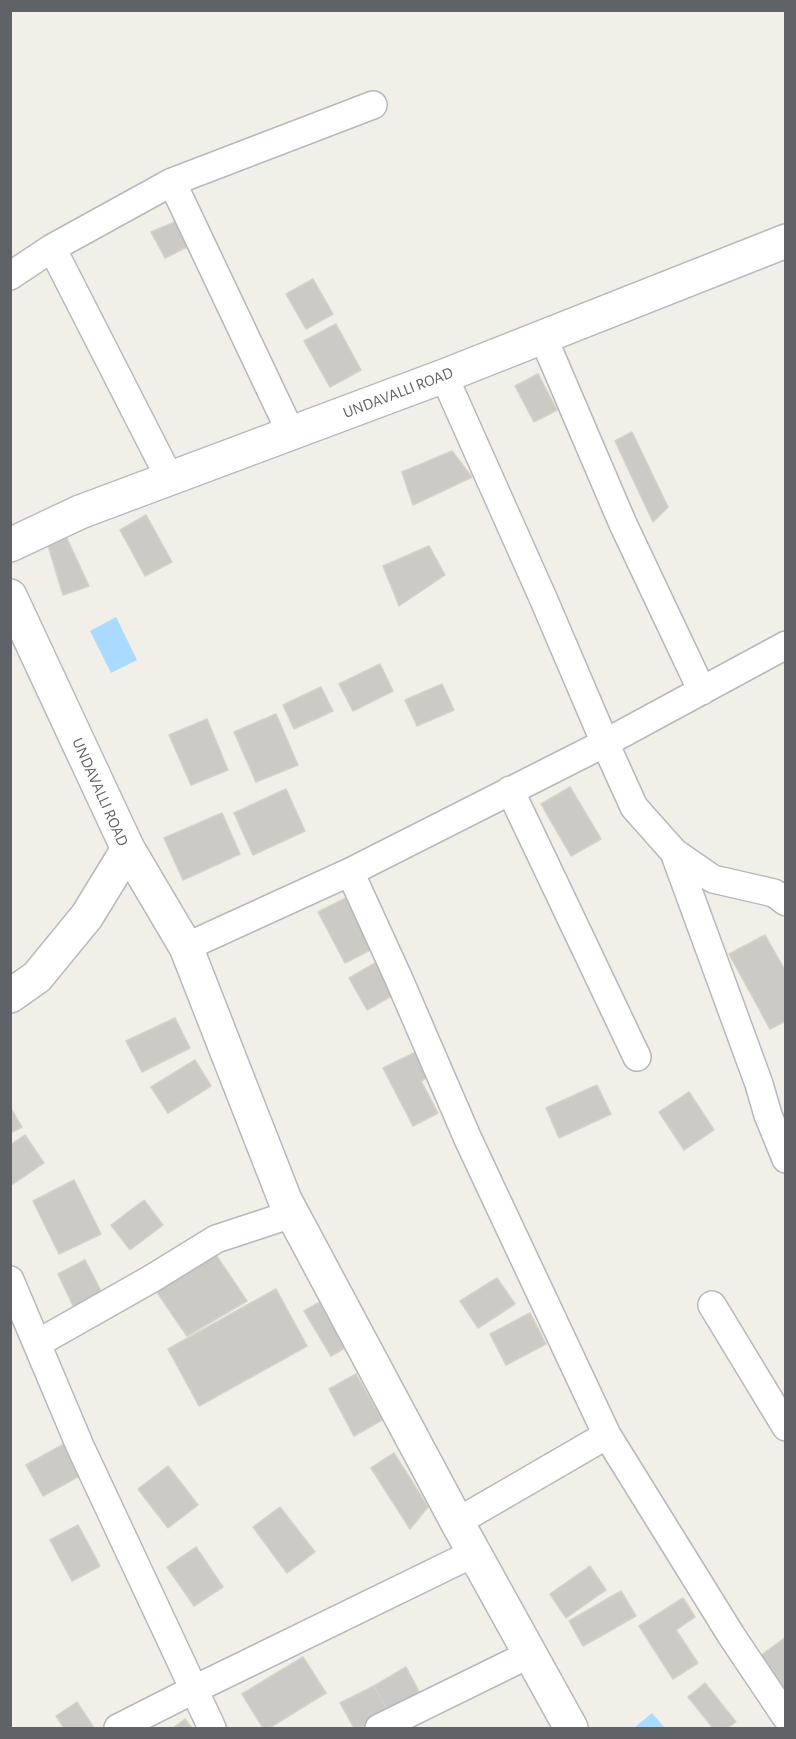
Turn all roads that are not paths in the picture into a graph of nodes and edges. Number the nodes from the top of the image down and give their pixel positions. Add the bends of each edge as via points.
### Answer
1 (373, 105) dead end
2 (172, 182) junction
3 (786, 241) edge
4 (52, 248) junction
5 (10, 276) edge
6 (543, 337) junction
7 (444, 376) junction
8 (291, 434) junction
9 (170, 479) junction
10 (10, 545) edge
11 (10, 596) edge
12 (786, 645) edge
13 (702, 691) junction
14 (604, 743) junction
15 (510, 790) junction
16 (128, 849) junction
17 (674, 852) junction
18 (350, 872) junction
19 (786, 902) edge
20 (186, 947) junction
21 (10, 996) edge
22 (637, 1057) dead end
23 (786, 1159) edge
24 (292, 1214) junction
25 (10, 1280) edge
26 (712, 1305) dead end
27 (18, 1318) edge
28 (38, 1343) junction
29 (786, 1428) edge
30 (607, 1435) junction
31 (457, 1522) junction
32 (474, 1553) junction
33 (530, 1654) junction
34 (195, 1689) junction
35 (786, 1717) edge
36 (118, 1728) edge
37 (212, 1728) edge
38 (379, 1728) edge
39 (571, 1728) edge

1 - 2 street
2 - 4 street
2 - 8 street
3 - 6 main road, UNDAVALLI ROAD
4 - 5 street
4 - 9 street
6 - 7 main road, UNDAVALLI ROAD
6 - 13 street via 623,524
7 - 8 main road, UNDAVALLI ROAD
7 - 14 street
8 - 9 main road, UNDAVALLI ROAD
9 - 10 main road, UNDAVALLI ROAD via 80,512
11 - 16 main road, UNDAVALLI ROAD
12 - 13 street
13 - 14 street
14 - 15 street
14 - 17 street via 634,807
15 - 18 street
15 - 22 street
16 - 20 main road
16 - 21 main road, UNDAVALLI ROAD via 87,916 37,977
17 - 19 street via 713,879 774,893
17 - 23 street
18 - 20 street
18 - 30 street via 468,1139
20 - 24 main road
24 - 28 street via 216,1239
24 - 31 main road
25 - 27 street
26 - 29 street
27 - 28 street
28 - 34 street via 80,1446
30 - 31 street
30 - 35 street
31 - 32 main road
32 - 33 main road
32 - 34 street
33 - 38 street
33 - 39 main road
34 - 36 street
34 - 37 street

